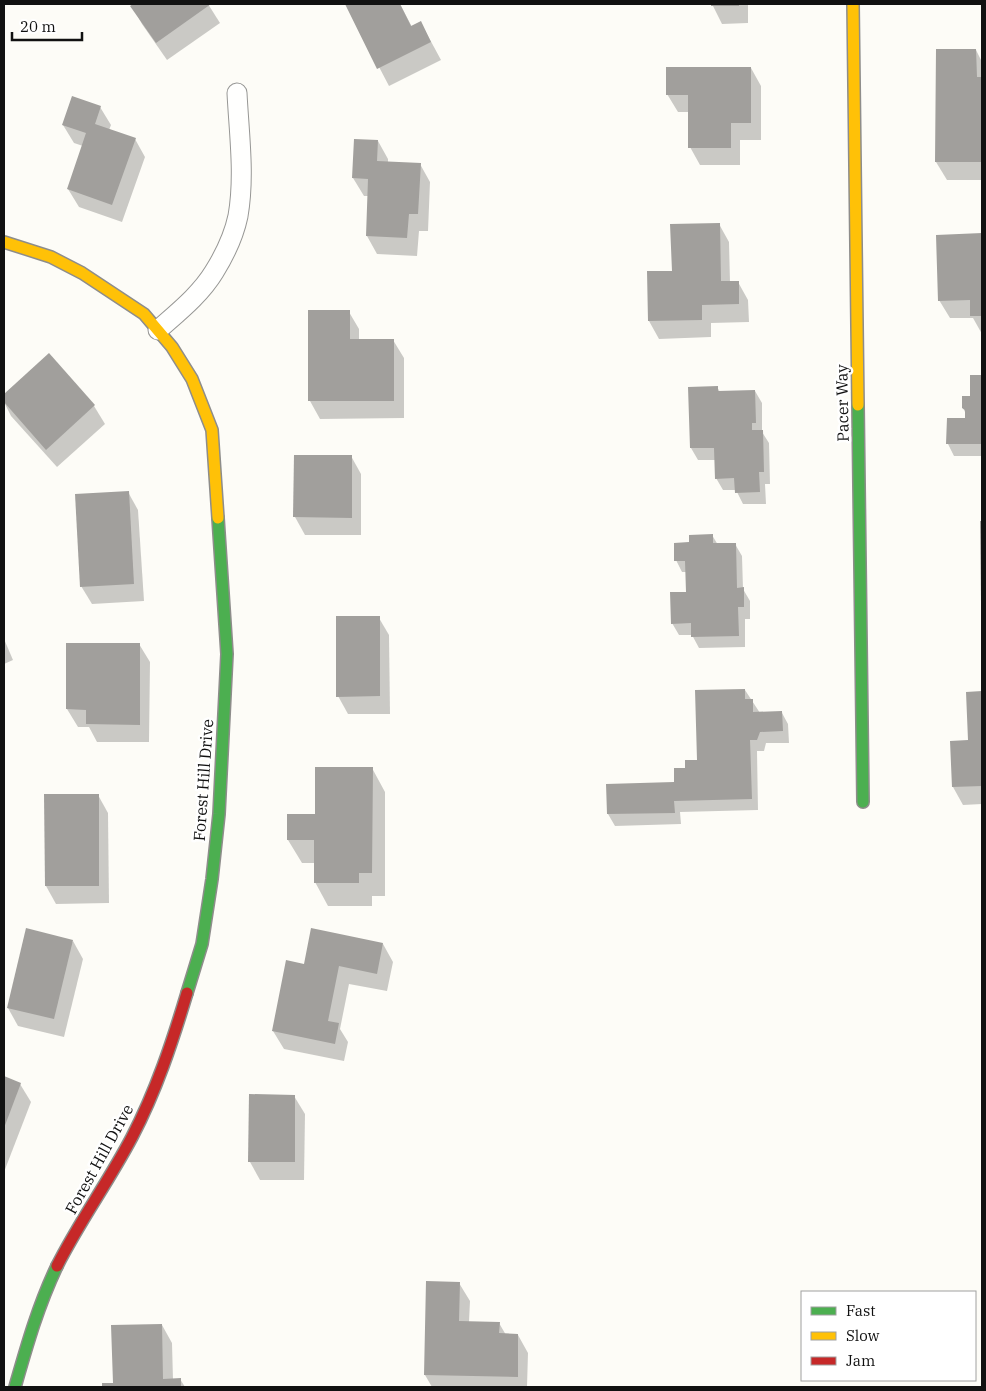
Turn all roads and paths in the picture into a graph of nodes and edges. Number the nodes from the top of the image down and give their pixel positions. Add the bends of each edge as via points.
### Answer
1 (853, 4) edge
2 (237, 93) dead end
3 (4, 242) edge
4 (158, 330) junction
5 (863, 802) dead end
6 (15, 1387) edge

1 - 5 street, Pacer Way
2 - 4 street via 241,188 238,217 232,235 214,273
3 - 4 street, Forest Hill Drive via 51,257 82,273 144,314
4 - 6 street, Forest Hill Drive via 192,379 212,430 228,654 212,879 202,944 154,1091 132,1137 46,1288

